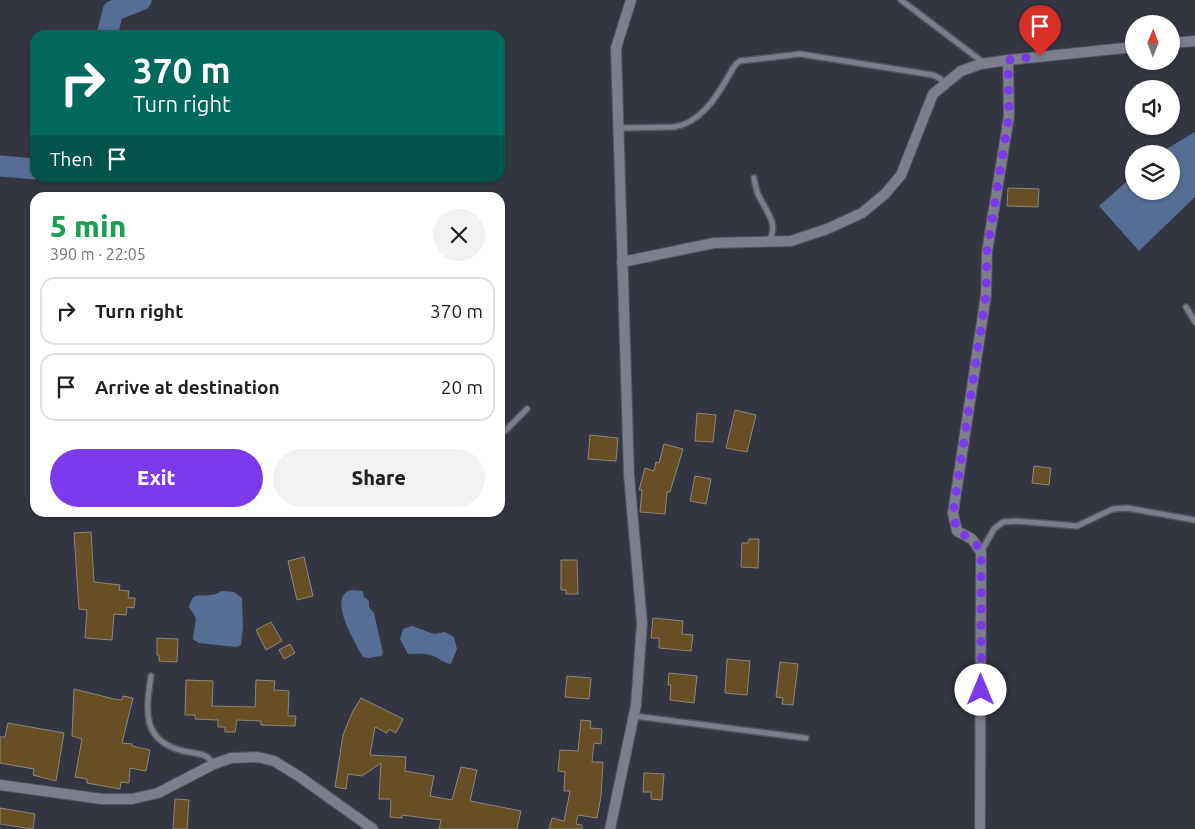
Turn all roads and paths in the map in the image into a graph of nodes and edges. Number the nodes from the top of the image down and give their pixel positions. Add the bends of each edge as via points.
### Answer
1 (631, 0) edge
2 (901, 0) edge
3 (1195, 41) edge
4 (1180, 42) edge
5 (1125, 48) edge
6 (1008, 60) junction
7 (984, 63) junction
8 (943, 84) junction
9 (619, 128) junction
10 (754, 178) dead end
11 (766, 242) junction
12 (622, 262) junction
13 (1186, 307) dead end
14 (1195, 322) edge
15 (527, 409) dead end
16 (505, 431) edge
17 (1195, 520) edge
18 (981, 552) junction
19 (151, 676) dead end
20 (634, 716) junction
21 (806, 738) dead end
22 (214, 764) junction
23 (0, 785) edge
24 (373, 829) edge
25 (610, 829) edge
26 (980, 829) edge

1 - 9 street via 616,48
2 - 7 lane
3 - 4 street
5 - 6 street
6 - 7 street
6 - 18 street via 1009,116 987,252 986,295 953,513 957,530 975,542
7 - 8 street via 961,71
8 - 9 lane via 934,75 800,54 740,62 700,116 692,121 674,127
8 - 11 street via 933,94 901,175 885,194 862,213 827,230 791,240
9 - 12 street
10 - 11 lane via 773,225 773,233
11 - 12 street via 714,243
12 - 20 street via 629,475 642,622
13 - 14 lane
15 - 16 lane
17 - 18 lane via 1127,508 1113,509 1077,526 1003,522 994,529
18 - 26 street
19 - 22 lane via 147,718 158,739 171,747 202,753
20 - 21 lane
20 - 25 street
22 - 23 street via 158,794 132,799 102,799
22 - 24 street via 245,757 274,761

